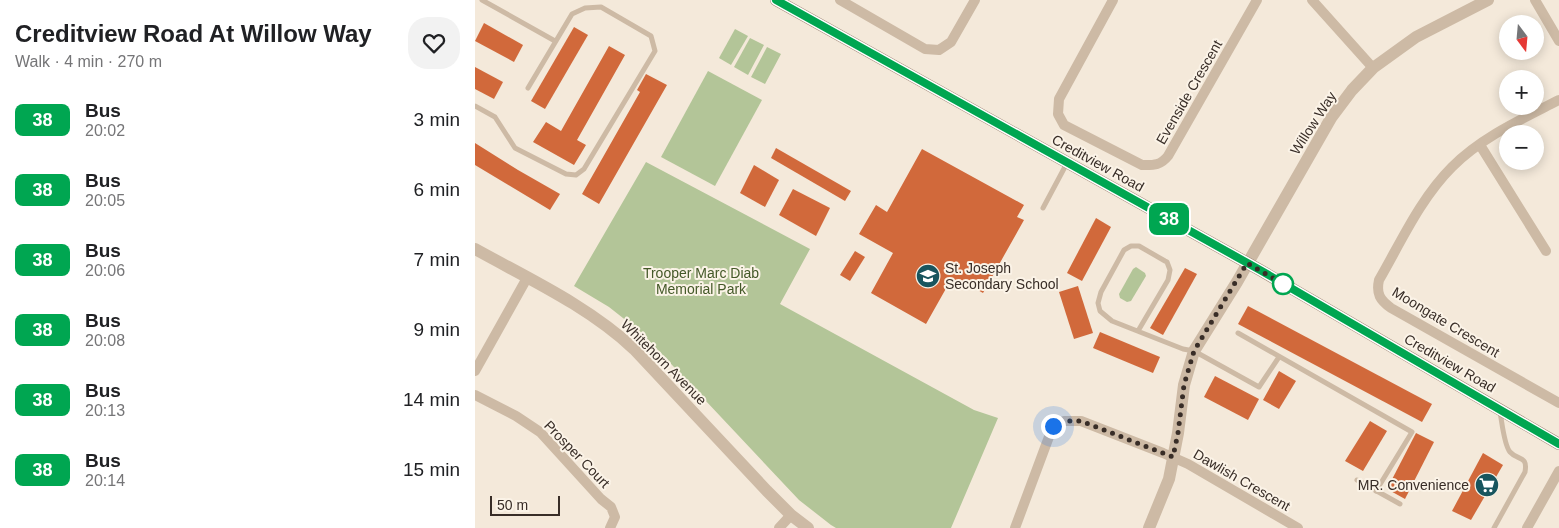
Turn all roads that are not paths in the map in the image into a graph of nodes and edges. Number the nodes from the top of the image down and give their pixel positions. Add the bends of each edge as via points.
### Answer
1 (482, 0) edge
2 (776, 0) edge
3 (840, 0) edge
4 (975, 0) edge
5 (1113, 0) edge
6 (1257, 0) edge
7 (1312, 0) edge
8 (1488, 0) edge
9 (1535, 0) edge
10 (555, 41) junction
11 (1559, 41) edge
12 (1373, 68) junction
13 (528, 88) dead end
14 (1559, 100) edge
15 (475, 106) edge
16 (1480, 145) junction
17 (1067, 163) junction
18 (1043, 208) dead end
19 (475, 249) edge
20 (1546, 251) dead end
21 (1247, 263) junction
22 (527, 278) junction
23 (1137, 331) junction
24 (1238, 333) dead end
25 (1194, 351) junction
26 (1279, 357) junction
27 (475, 371) edge
28 (475, 395) edge
29 (1559, 404) edge
30 (1499, 409) junction
31 (1559, 444) edge
32 (1173, 457) junction
33 (1559, 471) edge
34 (1357, 480) dead end
35 (1377, 491) junction
36 (1400, 504) dead end
37 (791, 515) junction
38 (610, 528) edge
39 (779, 528) edge
40 (808, 528) edge
41 (1015, 528) edge
42 (1149, 528) edge
43 (1298, 528) edge
44 (1494, 528) edge
45 (1527, 528) edge

1 - 10 lane
2 - 17 main road, Creditview Road
3 - 4 street via 925,49 939,50 951,42
5 - 6 street, Evenside Crescent via 1059,99 1058,114 1064,125 1142,165 1155,166 1168,156
7 - 12 street
8 - 12 street, Willow Way via 1416,37
9 - 11 street
10 - 13 lane
10 - 15 lane via 572,14 585,8 601,7 651,36 655,51 584,168 576,175 566,174 515,148 495,117
12 - 21 street, Willow Way via 1331,118
14 - 16 street, Moongate Crescent via 1508,126
16 - 20 street
16 - 29 street, Moongate Crescent via 1452,167 1426,199 1379,280 1378,296 1391,308
17 - 18 lane
17 - 21 main road, Creditview Road
19 - 22 street, Whitehorn Avenue
21 - 25 street, Willow Way
21 - 30 main road, Creditview Road
22 - 27 street
22 - 37 street, Whitehorn Avenue via 592,315 620,336
23 - 23 lane via 1111,321 1100,311 1098,303 1124,250 1131,246 1139,246 1167,262 1170,270 1168,280
23 - 25 lane
24 - 26 lane
25 - 26 lane via 1259,387
25 - 32 street, Willow Way via 1184,385
26 - 35 lane via 1412,432
28 - 38 street, Prosper Court via 540,432 611,507 615,517
30 - 31 main road, Creditview Road
30 - 44 lane via 1507,446 1511,453 1526,462 1525,472
32 - 41 street, Dawlish Crescent via 1081,421 1063,421 1053,426
32 - 42 street, Willow Way via 1169,479
32 - 43 street, Dawlish Crescent
33 - 45 street
34 - 35 lane
35 - 36 lane
37 - 39 street
37 - 40 street, Whitehorn Avenue

